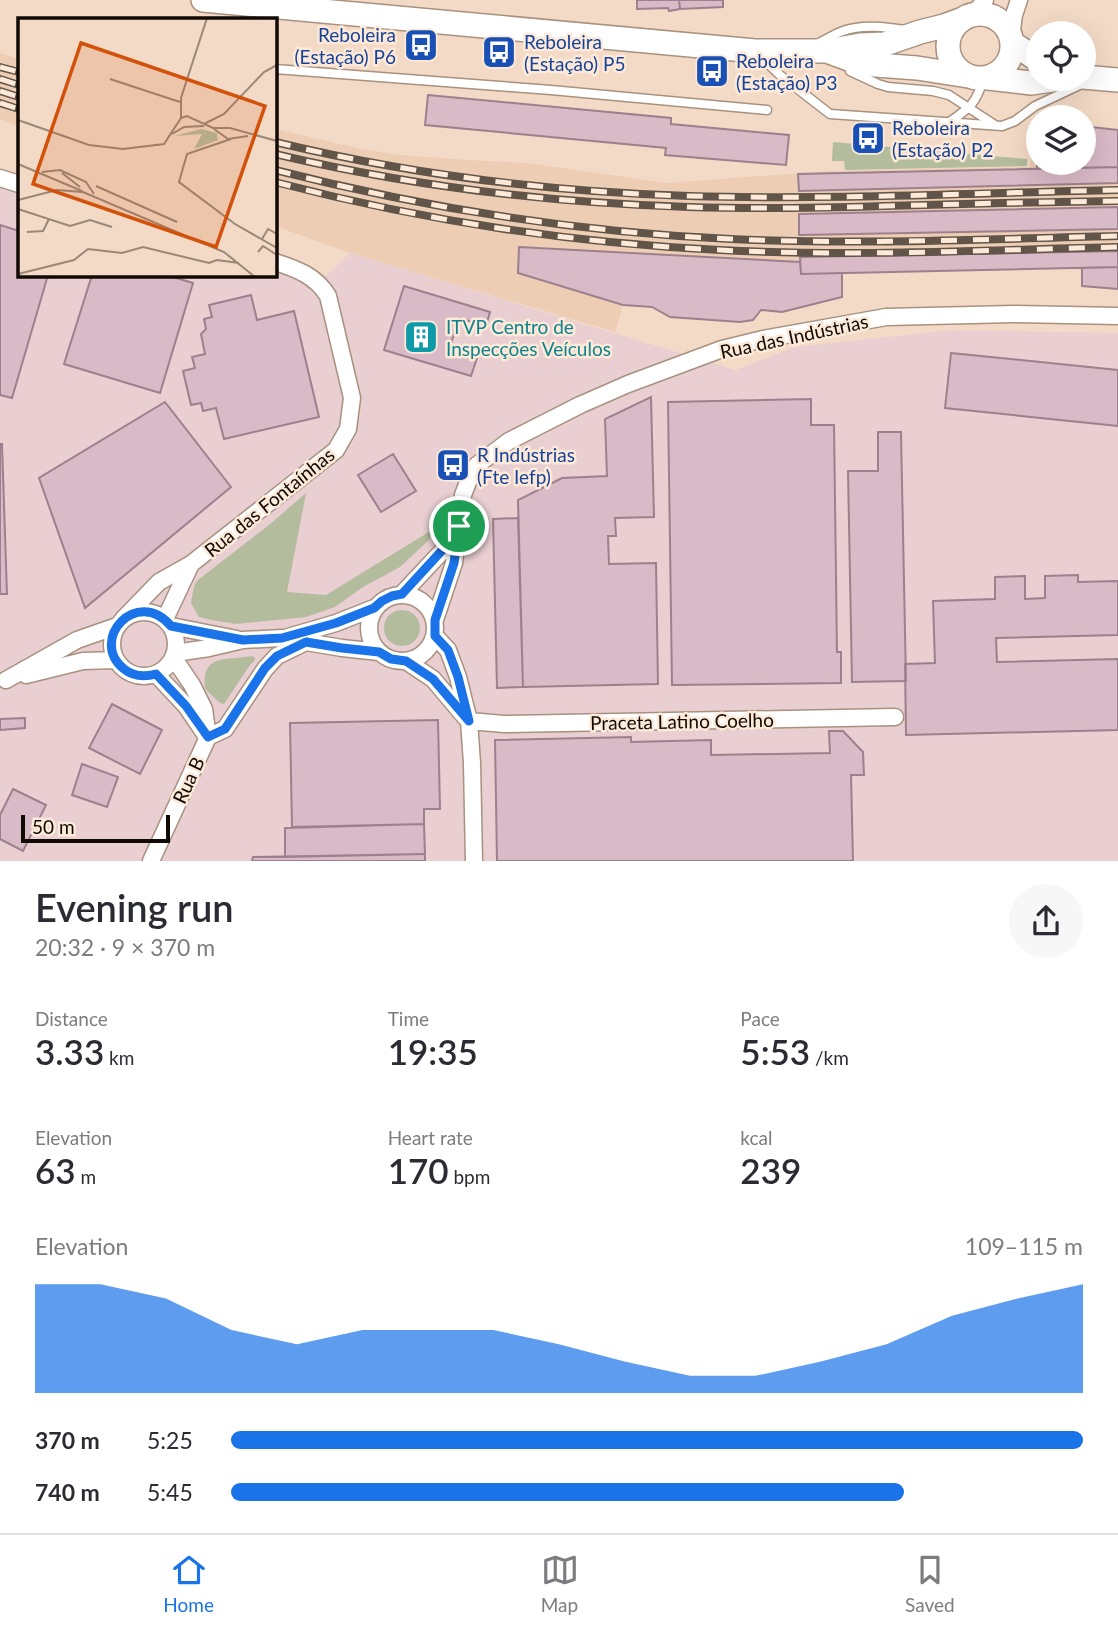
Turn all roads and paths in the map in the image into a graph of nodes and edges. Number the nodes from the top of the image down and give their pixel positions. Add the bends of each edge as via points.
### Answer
1 (203, 0) edge
2 (1019, 0) edge
3 (974, 11) edge
4 (1012, 40) junction
5 (755, 51) junction
6 (1026, 51) edge
7 (826, 58) junction
8 (276, 69) edge
9 (980, 77) junction
10 (1099, 78) edge
11 (1026, 82) edge
12 (971, 108) junction
13 (767, 110) dead end
14 (948, 123) junction
15 (996, 126) junction
16 (0, 178) edge
17 (18, 184) edge
18 (276, 262) edge
19 (1118, 316) edge
20 (459, 526) junction
21 (191, 564) junction
22 (402, 594) junction
23 (374, 608) junction
24 (168, 622) junction
25 (120, 623) junction
26 (435, 628) junction
27 (282, 638) junction
28 (243, 640) junction
29 (306, 642) junction
30 (379, 652) junction
31 (174, 655) junction
32 (116, 660) junction
33 (406, 661) junction
34 (156, 674) junction
35 (3, 681) edge
36 (895, 717) dead end
37 (469, 721) junction
38 (208, 737) junction
39 (151, 861) edge
40 (474, 861) edge

1 - 5 street
2 - 4 street
3 - 4 street via 1000,21
3 - 7 street via 944,26 885,44 860,45
3 - 9 street via 950,34 948,54 959,71
4 - 6 street
4 - 9 street via 1004,68
5 - 7 street
5 - 14 lane via 830,114
7 - 9 street
7 - 12 lane via 878,84 949,95
8 - 13 lane
9 - 11 street
9 - 12 lane via 978,97
10 - 15 lane
12 - 14 lane
12 - 15 lane
14 - 15 lane
16 - 17 street
18 - 21 street, Rua das Fontaínhas via 312,277 328,296 352,398 348,429 336,450
19 - 20 street, Rua das Indústrias via 886,317 722,349 628,383 509,442 471,474
20 - 22 street, Rua das Indústrias
20 - 26 street, Rua das Indústrias via 454,563
21 - 24 street, Rua das Fontaínhas
21 - 25 street, Rua das Fontaínhas via 159,582
22 - 23 street
22 - 26 street via 423,601 431,610
23 - 27 street
23 - 30 street via 369,636
24 - 25 street via 157,614 139,612
24 - 28 street
24 - 31 street via 177,644
25 - 32 street via 111,643
25 - 35 street, Rua das Fontaínhas via 77,640
26 - 33 street via 424,653
26 - 37 street via 458,677
27 - 28 street
27 - 29 street
28 - 31 street
29 - 30 street
29 - 38 street via 277,656 225,729
30 - 33 street
31 - 34 street
31 - 38 street via 204,709
32 - 34 street via 129,672
32 - 35 street, Rua das Fontaínhas via 83,662
33 - 37 street via 433,679
34 - 38 street
36 - 37 street, Praceta Latino Coelho
37 - 40 street
38 - 39 street, Rua B

